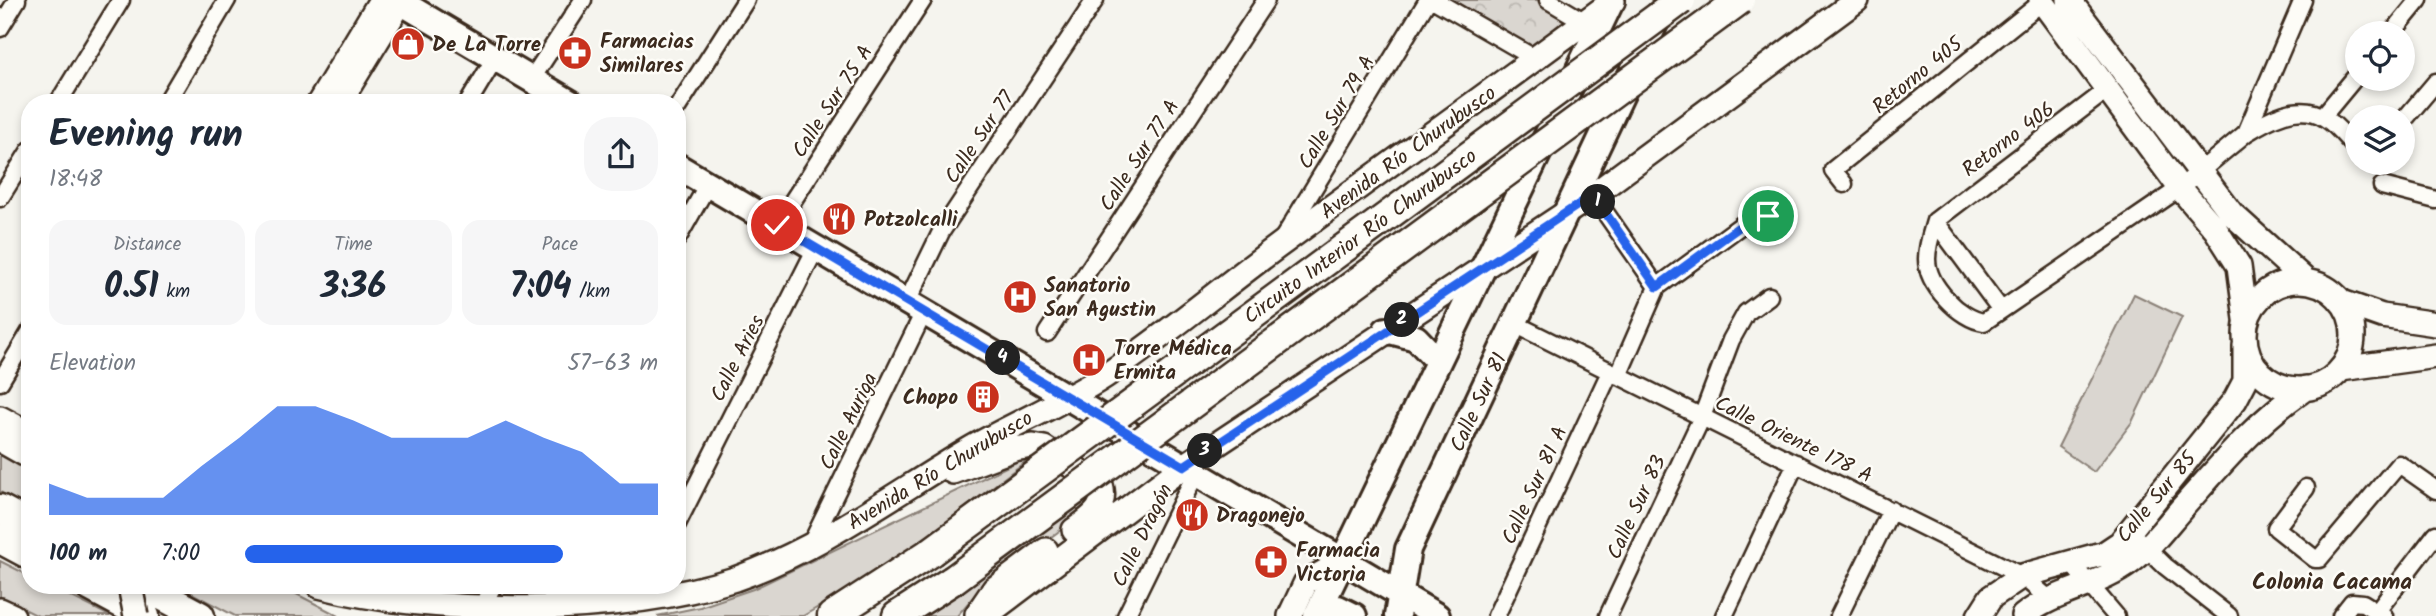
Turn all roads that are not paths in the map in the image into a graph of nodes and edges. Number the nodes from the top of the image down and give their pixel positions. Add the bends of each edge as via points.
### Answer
1 (17, 0) edge
2 (121, 0) edge
3 (227, 0) edge
4 (583, 0) edge
5 (746, 0) edge
6 (923, 0) edge
7 (1095, 0) edge
8 (1266, 0) edge
9 (1428, 0) edge
10 (1434, 0) edge
11 (1548, 0) edge
12 (1666, 0) edge
13 (1681, 0) edge
14 (1740, 0) edge
15 (1857, 0) edge
16 (2069, 0) edge
17 (2303, 0) edge
18 (2419, 0) edge
19 (395, 1) edge
20 (1613, 1) edge
21 (2041, 1) edge
22 (2402, 21) edge
23 (1585, 22) junction
24 (0, 28) edge
25 (495, 58) junction
26 (1536, 59) junction
27 (531, 80) junction
28 (2436, 82) edge
29 (2345, 89) edge
30 (2107, 90) junction
31 (64, 94) edge
32 (171, 94) edge
33 (326, 94) edge
34 (344, 94) edge
35 (473, 94) edge
36 (555, 94) edge
37 (686, 94) edge
38 (2415, 107) edge
39 (2323, 116) junction
40 (2246, 133) junction
41 (2345, 137) edge
42 (21, 164) edge
43 (686, 171) edge
44 (2199, 173) junction
45 (708, 184) junction
46 (1844, 184) dead end
47 (2382, 187) dead end
48 (2180, 188) junction
49 (1593, 195) junction
50 (0, 198) edge
51 (2436, 199) edge
52 (1567, 212) junction
53 (1768, 216) dead end
54 (1935, 221) junction
55 (686, 223) edge
56 (777, 225) junction
57 (1278, 246) junction
58 (816, 248) junction
59 (1484, 265) junction
60 (2306, 281) junction
61 (1657, 287) junction
62 (1769, 296) dead end
63 (2342, 302) junction
64 (916, 307) junction
65 (2001, 310) junction
66 (2246, 319) junction
67 (1515, 324) junction
68 (2436, 324) edge
69 (1387, 330) junction
70 (1047, 333) dead end
71 (2245, 346) junction
72 (21, 347) edge
73 (2436, 356) edge
74 (1438, 361) junction
75 (2341, 369) junction
76 (1614, 374) junction
77 (0, 383) edge
78 (2306, 388) junction
79 (1067, 396) junction
80 (1702, 417) junction
81 (0, 418) edge
82 (21, 429) edge
83 (0, 440) edge
84 (21, 452) edge
85 (1796, 463) junction
86 (1190, 469) junction
87 (2306, 488) dead end
88 (908, 489) junction
89 (2436, 490) edge
90 (686, 506) edge
91 (0, 509) edge
92 (1891, 510) junction
93 (21, 520) edge
94 (2436, 534) edge
95 (0, 539) edge
96 (2139, 540) junction
97 (810, 547) junction
98 (21, 550) edge
99 (1344, 561) junction
100 (2071, 563) junction
101 (2022, 576) junction
102 (2088, 583) junction
103 (686, 588) edge
104 (104, 594) edge
105 (132, 594) edge
106 (159, 594) edge
107 (346, 594) edge
108 (489, 594) edge
109 (641, 596) edge
110 (2049, 599) junction
111 (1399, 606) edge
112 (0, 610) edge
113 (478, 614) junction
114 (2381, 614) edge
115 (986, 615) edge
116 (1316, 615) edge
117 (13, 616) edge
118 (136, 616) edge
119 (145, 616) edge
120 (200, 616) edge
121 (537, 616) edge
122 (832, 616) edge
123 (897, 616) edge
124 (1126, 616) edge
125 (1290, 616) edge
126 (1354, 616) edge
127 (1437, 616) edge
128 (1496, 616) edge
129 (1608, 616) edge
130 (1724, 616) edge
131 (1839, 616) edge
132 (1979, 616) edge
133 (2023, 616) edge
134 (2116, 616) edge
135 (2229, 616) edge
136 (2342, 616) edge

1 - 24 street
2 - 31 street
3 - 32 street
4 - 27 street
5 - 37 street
6 - 56 street, Calle Sur 75 A
7 - 64 street, Calle Sur 77 via 940,232
8 - 70 street, Calle Sur 77 A
9 - 57 street, Calle Sur 79 A
10 - 26 street
11 - 23 street
12 - 52 main road, Calle Sur 81
13 - 122 highway, Circuito Interior Río Churubusco, bridge via 931,552
14 - 123 highway, Circuito Interior Río Churubusco, bridge via 953,580
15 - 49 main road
16 - 44 main road
17 - 40 street
18 - 22 street
19 - 25 main road
19 - 33 main road
19 - 34 main road
20 - 23 main road, Avenida Río Churubusco
20 - 59 main road
21 - 30 main road
21 - 46 street, Retorno 405 via 1833,170
23 - 26 main road, Avenida Río Churubusco
25 - 27 main road
25 - 35 street
26 - 57 main road, Avenida Río Churubusco
27 - 36 main road
28 - 38 street
29 - 39 street
30 - 48 main road
30 - 54 street, Retorno 406
39 - 40 street via 2286,113
39 - 41 street
40 - 44 street
42 - 50 street
43 - 45 main road
44 - 48 street
44 - 60 main road via 2232,215
45 - 55 street
45 - 56 main road
47 - 51 street
48 - 65 street
48 - 66 main road via 2239,266
49 - 52 main road
49 - 61 street
52 - 59 main road
52 - 67 main road, Calle Sur 81
53 - 61 street via 1743,224
54 - 65 street
54 - 65 street via 1927,263 1952,306 1970,320 1984,322
56 - 58 main road
57 - 79 main road, Avenida Río Churubusco via 1114,369
58 - 64 main road
58 - 90 street, Calle Aries
59 - 69 main road
59 - 74 main road
60 - 63 main road via 2326,287
60 - 66 main road via 2286,281 2269,289
61 - 76 street
62 - 80 street, Calle Sur 83 via 1746,313 1731,340
63 - 68 main road via 2382,316
63 - 75 main road via 2351,318 2353,336
64 - 79 main road
64 - 97 street, Calle Auriga
66 - 71 main road
67 - 76 street, Calle Oriente 178 A
67 - 111 main road, Calle Sur 81 via 1408,549
69 - 74 main road via 1416,338
69 - 86 main road
71 - 78 main road via 2261,374 2290,388
71 - 96 main road, Calle Sur 85 via 2245,381 2235,400
72 - 77 street
73 - 75 main road
74 - 99 main road
75 - 78 main road via 2327,381
76 - 80 street, Calle Oriente 178 A
76 - 128 street, Calle Sur 81 A
78 - 96 main road, Calle Sur 85 via 2267,416
79 - 86 main road
79 - 88 main road, Avenida Río Churubusco
80 - 85 street, Calle Oriente 178 A
80 - 129 street, Calle Sur 83
81 - 82 main road
83 - 84 main road
85 - 92 street, Calle Oriente 178 A
85 - 130 street
86 - 99 main road
86 - 115 main road
86 - 124 street, Calle Dragón
87 - 89 street via 2276,528 2315,559 2395,467 2404,466
88 - 97 main road, Avenida Río Churubusco
88 - 115 main road via 1033,446 1044,448 1101,485 1096,513 994,589
91 - 93 highway
92 - 101 street, Calle Oriente 178 A
92 - 131 street
94 - 114 street
95 - 98 highway
96 - 100 main road, Calle Sur 85
96 - 102 main road, Calle Sur 85 via 2111,576
96 - 135 street
97 - 103 main road, Avenida Río Churubusco via 730,581
99 - 111 main road
99 - 116 main road
99 - 125 main road via 1306,582
100 - 101 main road, Calle Sur 85
100 - 102 street
101 - 110 street, Calle Oriente 178 A
101 - 132 main road, Calle Sur 85 via 1991,597
102 - 110 main road, Calle Sur 85
102 - 134 street
104 - 119 highway
105 - 118 main road, bridge
106 - 120 highway
107 - 113 main road, Avenida Río Churubusco via 387,606
108 - 113 street
109 - 121 main road, Avenida Río Churubusco
110 - 133 main road, Calle Sur 85
111 - 127 main road
112 - 117 main road
113 - 121 main road, Avenida Río Churubusco
114 - 136 street via 2364,603 2352,602
116 - 126 main road via 1338,608

